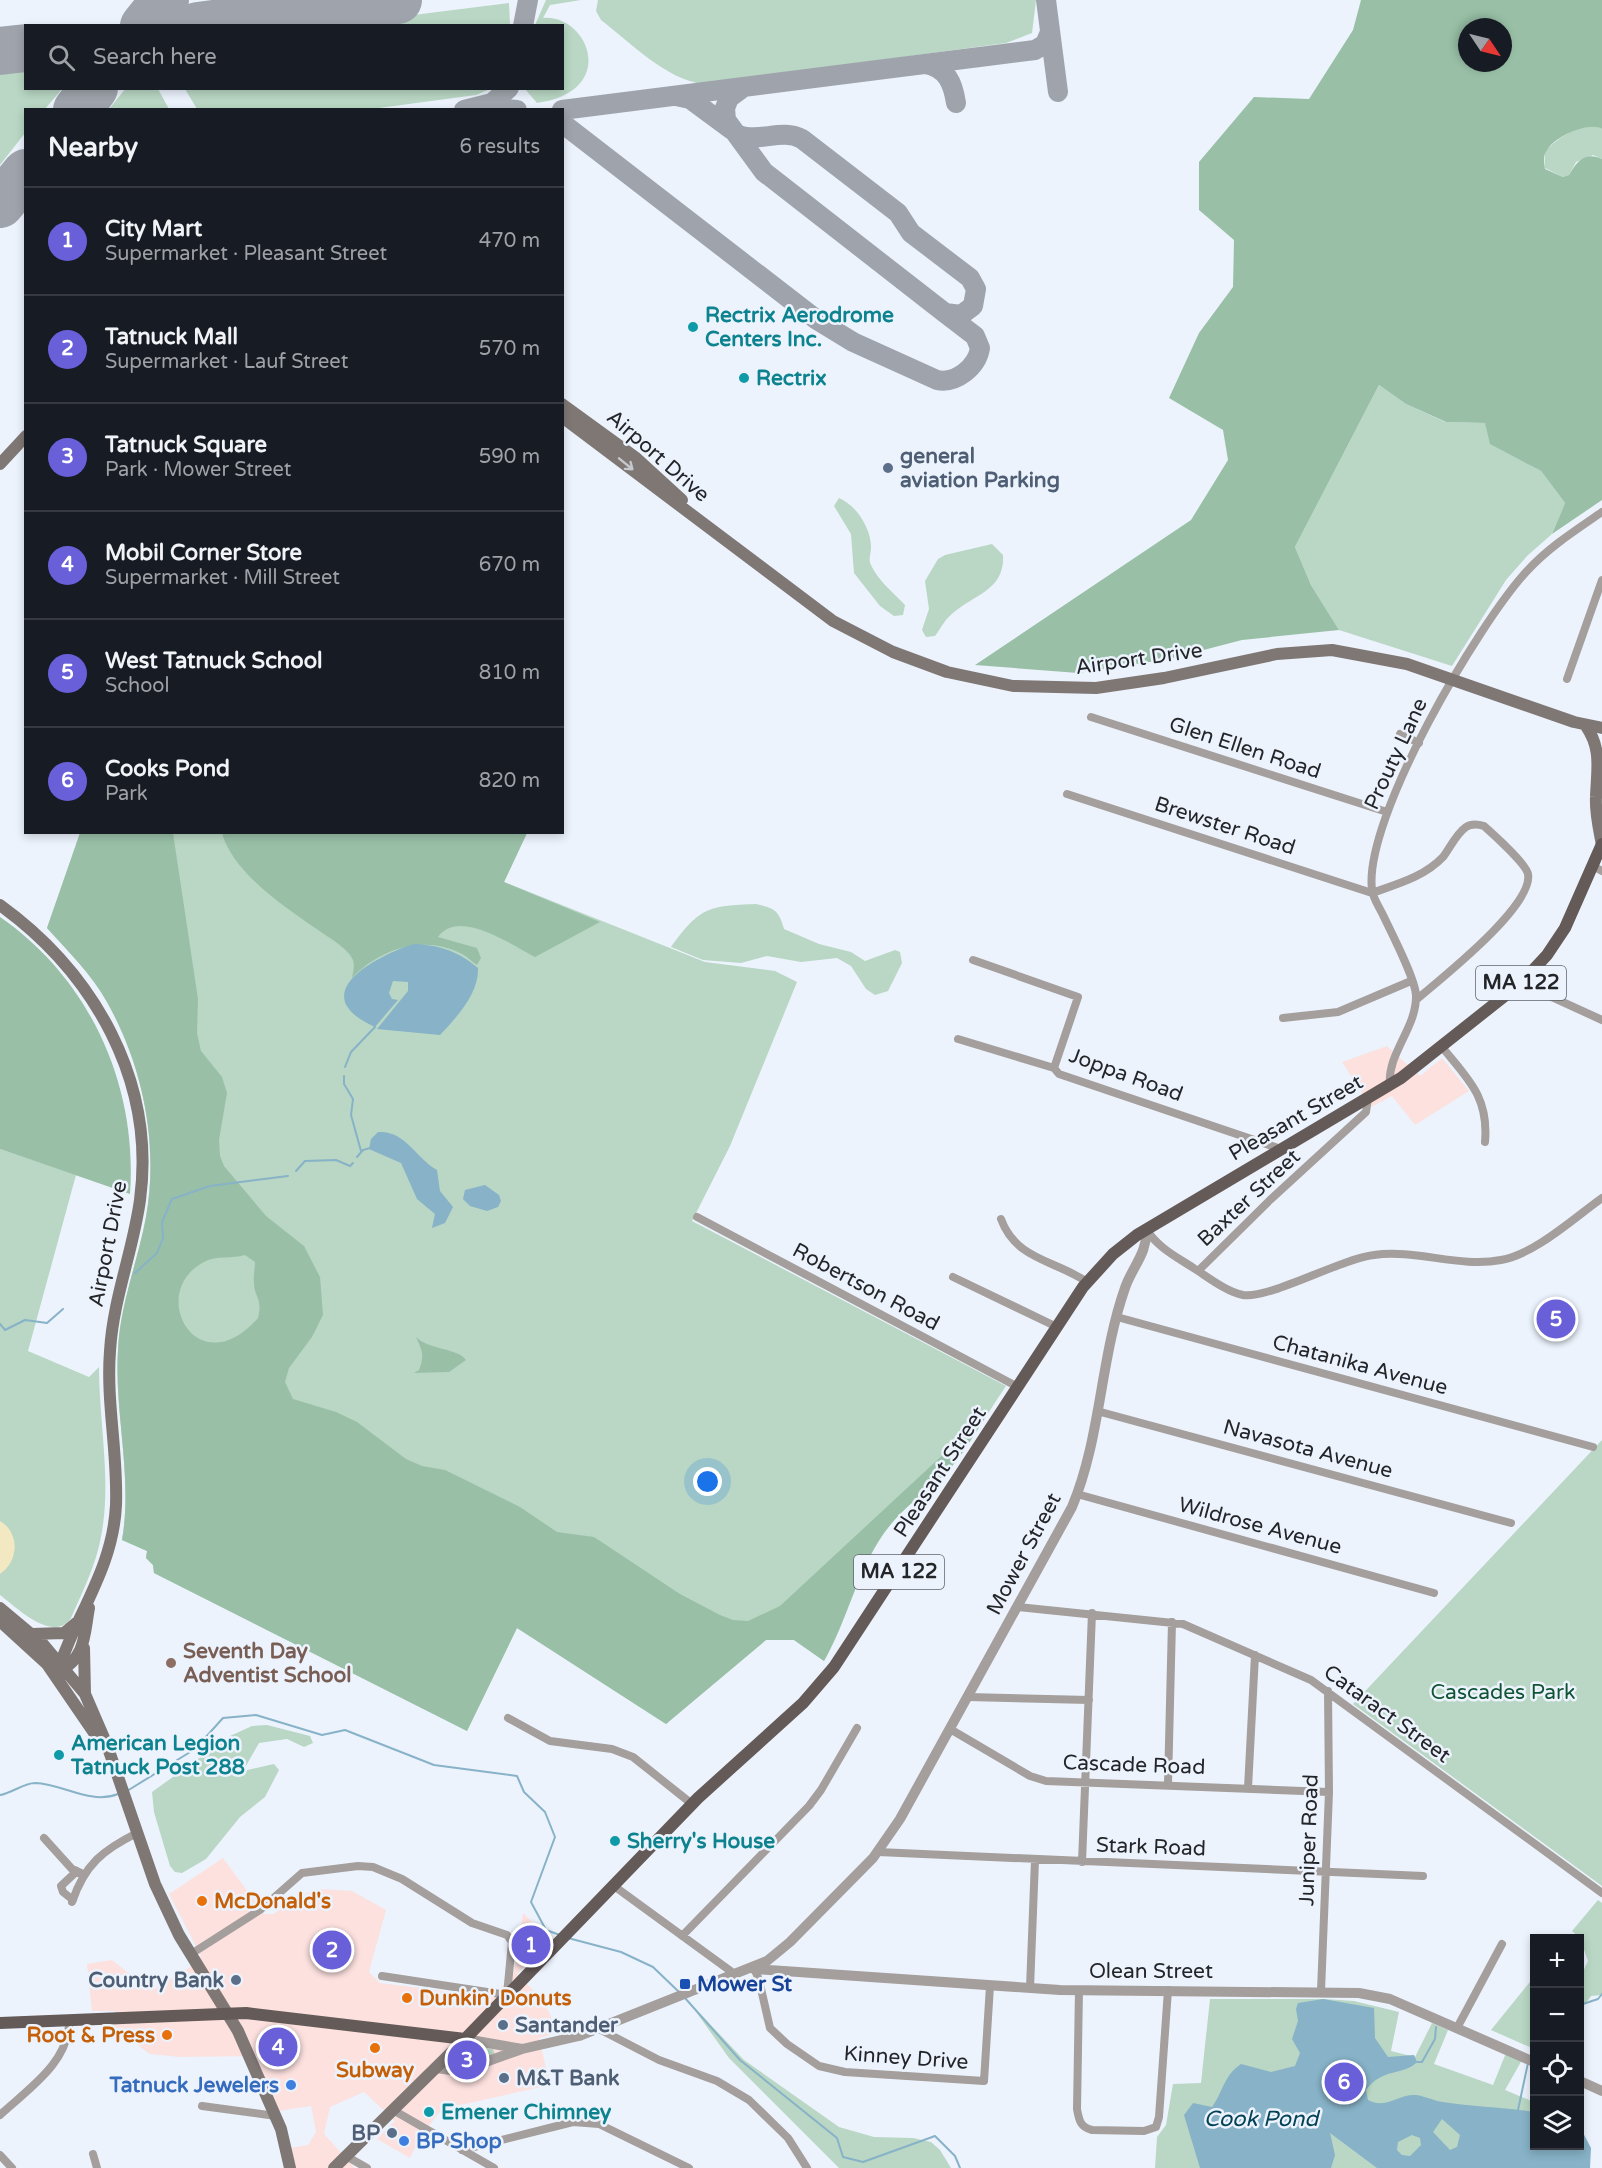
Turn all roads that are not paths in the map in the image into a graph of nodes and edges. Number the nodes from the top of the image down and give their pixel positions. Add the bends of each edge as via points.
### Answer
1 (564, 405) edge
2 (564, 419) edge
3 (24, 438) edge
4 (0, 464) edge
5 (1602, 512) edge
6 (725, 540) junction
7 (1602, 580) edge
8 (1567, 679) dead end
9 (1453, 680) junction
10 (1091, 717) dead end
11 (1586, 726) junction
12 (1602, 728) edge
13 (1400, 734) dead end
14 (1419, 743) junction
15 (1066, 794) dead end
16 (1599, 802) edge
17 (1388, 812) junction
18 (1602, 845) edge
19 (1597, 868) edge
20 (1372, 893) junction
21 (0, 905) edge
22 (973, 960) dead end
23 (1412, 981) junction
24 (1521, 983) junction
25 (1416, 1000) junction
26 (1283, 1018) dead end
27 (1602, 1020) edge
28 (958, 1039) dead end
29 (1442, 1047) junction
30 (1395, 1059) junction
31 (1054, 1068) junction
32 (1396, 1082) junction
33 (1368, 1098) junction
34 (1485, 1142) dead end
35 (1281, 1149) junction
36 (1602, 1198) edge
37 (697, 1217) dead end
38 (1001, 1219) dead end
39 (1146, 1229) junction
40 (1198, 1271) junction
41 (953, 1277) dead end
42 (1087, 1282) junction
43 (1117, 1317) junction
44 (1058, 1327) junction
45 (1018, 1388) junction
46 (1097, 1411) junction
47 (1593, 1447) dead end
48 (1077, 1494) junction
49 (1511, 1523) dead end
50 (1434, 1593) dead end
51 (91, 1599) junction
52 (1018, 1607) junction
53 (0, 1608) edge
54 (1092, 1613) junction
55 (79, 1620) junction
56 (0, 1621) edge
57 (1172, 1622) junction
58 (32, 1634) junction
59 (85, 1645) junction
60 (1255, 1655) junction
61 (60, 1669) junction
62 (1328, 1691) junction
63 (85, 1694) junction
64 (968, 1697) junction
65 (1089, 1700) junction
66 (508, 1718) dead end
67 (857, 1728) dead end
68 (950, 1729) junction
69 (112, 1761) junction
70 (1086, 1782) junction
71 (1168, 1784) junction
72 (1248, 1788) junction
73 (1329, 1792) junction
74 (692, 1804) junction
75 (138, 1833) junction
76 (44, 1838) dead end
77 (878, 1852) junction
78 (1035, 1860) junction
79 (1082, 1862) junction
80 (80, 1872) junction
81 (1326, 1872) junction
82 (1423, 1875) dead end
83 (614, 1886) junction
84 (1602, 1893) edge
85 (682, 1936) junction
86 (1502, 1944) dead end
87 (191, 1954) junction
88 (754, 1968) junction
89 (736, 1975) junction
90 (382, 1976) dead end
91 (990, 1986) junction
92 (1030, 1988) junction
93 (1079, 1990) junction
94 (1168, 1990) junction
95 (1321, 1991) junction
96 (507, 1995) junction
97 (227, 2014) junction
98 (69, 2020) junction
99 (0, 2023) edge
100 (1457, 2028) junction
101 (599, 2029) junction
102 (465, 2039) junction
103 (522, 2049) junction
104 (1530, 2060) edge
105 (436, 2068) junction
106 (1584, 2083) edge
107 (1602, 2091) edge
108 (202, 2106) dead end
109 (393, 2110) junction
110 (0, 2115) edge
111 (276, 2116) junction
112 (462, 2150) junction
113 (93, 2154) dead end
114 (0, 2155) edge
115 (346, 2156) junction
116 (12, 2168) edge
117 (97, 2168) edge
118 (290, 2168) edge
119 (334, 2168) edge
120 (367, 2168) edge
121 (494, 2168) edge
122 (689, 2168) edge
123 (807, 2168) edge

1 - 6 main road, Airport Drive via 645,466
2 -> 6 main road, Airport Drive
3 - 4 main road
5 - 9 street, Prouty Lane via 1528,569 1495,612
6 - 9 main road, Airport Drive via 807,603 862,638 947,672 1013,686 1115,686 1277,654 1320,650 1373,656
7 - 8 street
9 - 11 main road, Airport Drive
9 - 14 street, Prouty Lane
10 - 17 street, Glen Ellen Road
11 - 12 main road, Airport Drive
11 - 16 main road via 1601,753
13 - 14 street
14 - 17 street, Prouty Lane
15 - 20 street, Brewster Road
16 - 18 main road
17 - 20 street, Prouty Lane via 1375,851
18 - 19 main road, Pleasant Street / MA 122
19 - 24 main road, Pleasant Street / MA 122 via 1565,928
20 - 23 street, Prouty Lane
20 - 25 street via 1430,867 1472,824 1486,828 1527,871 1525,887 1491,936
21 - 51 main road, Airport Drive via 41,937 87,989 118,1045 138,1118 140,1200 115,1308 110,1350 116,1506 111,1544
22 - 31 street via 1078,997
23 - 25 street, Prouty Lane
23 - 26 street via 1338,1012
24 - 27 street
24 - 29 main road, Pleasant Street / MA 122
25 - 30 street, Prouty Lane
28 - 31 street, Joppa Road
29 - 32 main road, Pleasant Street / MA 122
29 - 34 street via 1476,1089 1484,1106
30 - 32 street
30 - 32 street, Prouty Lane via 1389,1071
31 - 35 street, Joppa Road via 1059,1074
32 - 33 main road, Pleasant Street / MA 122
33 - 35 main road, Pleasant Street / MA 122
33 - 40 street, Baxter Street via 1366,1112
35 - 39 main road, Pleasant Street / MA 122
36 - 40 street via 1532,1247 1500,1261 1374,1255 1248,1295 1233,1292
37 - 45 street, Robertson Road
38 - 42 street via 1018,1246
39 - 40 street via 1159,1246
39 - 42 main road, Pleasant Street / MA 122 via 1113,1254
39 - 43 street, Mower Street via 1145,1249 1129,1278
41 - 44 street
42 - 44 main road, Pleasant Street / MA 122
43 - 46 street, Mower Street
43 - 47 street, Chatanika Avenue
44 - 45 main road, Pleasant Street / MA 122
45 - 74 main road, Pleasant Street / MA 122 via 840,1661 803,1703
46 - 48 street, Mower Street
46 - 49 street, Navasota Avenue
48 - 50 street, Wildrose Avenue
48 - 52 street, Mower Street
51 - 55 main road, Airport Drive
51 - 59 main road, Airport Drive
52 - 54 street, Cataract Street
52 - 64 street, Mower Street
53 - 58 main road
54 - 57 street, Cataract Street
54 - 65 street
55 - 58 main road via 64,1633
55 - 61 main road, Airport Drive
56 - 61 main road
57 - 60 street, Cataract Street via 1196,1628
57 - 71 street
58 - 61 main road
59 - 61 main road via 78,1657
59 - 63 main road, Airport Drive
60 - 62 street, Cataract Street
60 - 72 street
61 - 63 main road
61 - 69 main road via 70,1701
62 - 73 street, Juniper Road
62 - 84 street, Cataract Street
63 - 69 main road
64 - 65 street
64 - 68 street, Mower Street
65 - 70 street
66 - 74 street via 550,1741 612,1749 633,1756
67 - 85 street via 809,1806
68 - 70 street, Cascade Road via 1038,1779
68 - 77 street, Mower Street
69 - 75 main road
70 - 71 street, Cascade Road
70 - 79 street
71 - 72 street, Cascade Road
72 - 73 street, Cascade Road
73 - 81 street, Juniper Road
74 - 83 main road, Pleasant Street / MA 122
75 - 80 street
75 - 87 main road via 165,1907
76 - 80 street via 72,1869
77 - 78 street, Stark Road
77 - 88 street, Mower Street via 782,1950
78 - 79 street, Stark Road
78 - 92 street
79 - 81 street, Stark Road
80 - 80 street via 61,1886 72,1901
81 - 82 street, Stark Road
81 - 95 street, Juniper Road
83 - 85 street
83 - 96 main road, Pleasant Street / MA 122
85 - 89 street
86 - 100 street
87 - 96 street via 260,1910 302,1873 358,1866 384,1871 471,1922 510,1938
87 - 97 main road
88 - 89 street, Mower Street
88 - 91 street, Olean Street
88 - 91 street, Kinney Drive via 772,2031 815,2064 845,2072 984,2082
89 - 101 street, Mower Street
90 - 96 street
91 - 92 street, Olean Street
92 - 93 street, Olean Street
93 - 94 street, Olean Street
93 - 94 street via 1079,2121 1092,2130 1144,2132 1158,2123
94 - 95 street, Olean Street
95 - 100 street, Olean Street via 1382,1997
96 - 102 main road, Pleasant Street / MA 122
97 - 98 main road
97 - 102 main road via 292,2017
97 - 111 main road
98 - 99 main road
98 - 110 street via 67,2042 59,2057
100 - 104 street, Olean Street
101 - 103 street, Mower Street
101 - 123 street via 659,2060 717,2081 749,2100 788,2138
102 - 103 street, Mower Street
102 - 105 main road, Pleasant Street
103 - 105 street, Mower Street via 477,2065 451,2070
105 - 109 main road, Pleasant Street
106 - 107 street
108 - 111 street
109 - 112 street
109 - 115 main road, Pleasant Street
111 - 118 main road
112 - 121 street
112 - 122 street via 573,2122 599,2124
113 - 117 street
114 - 116 street
115 - 119 main road, Pleasant Street
115 - 120 street

